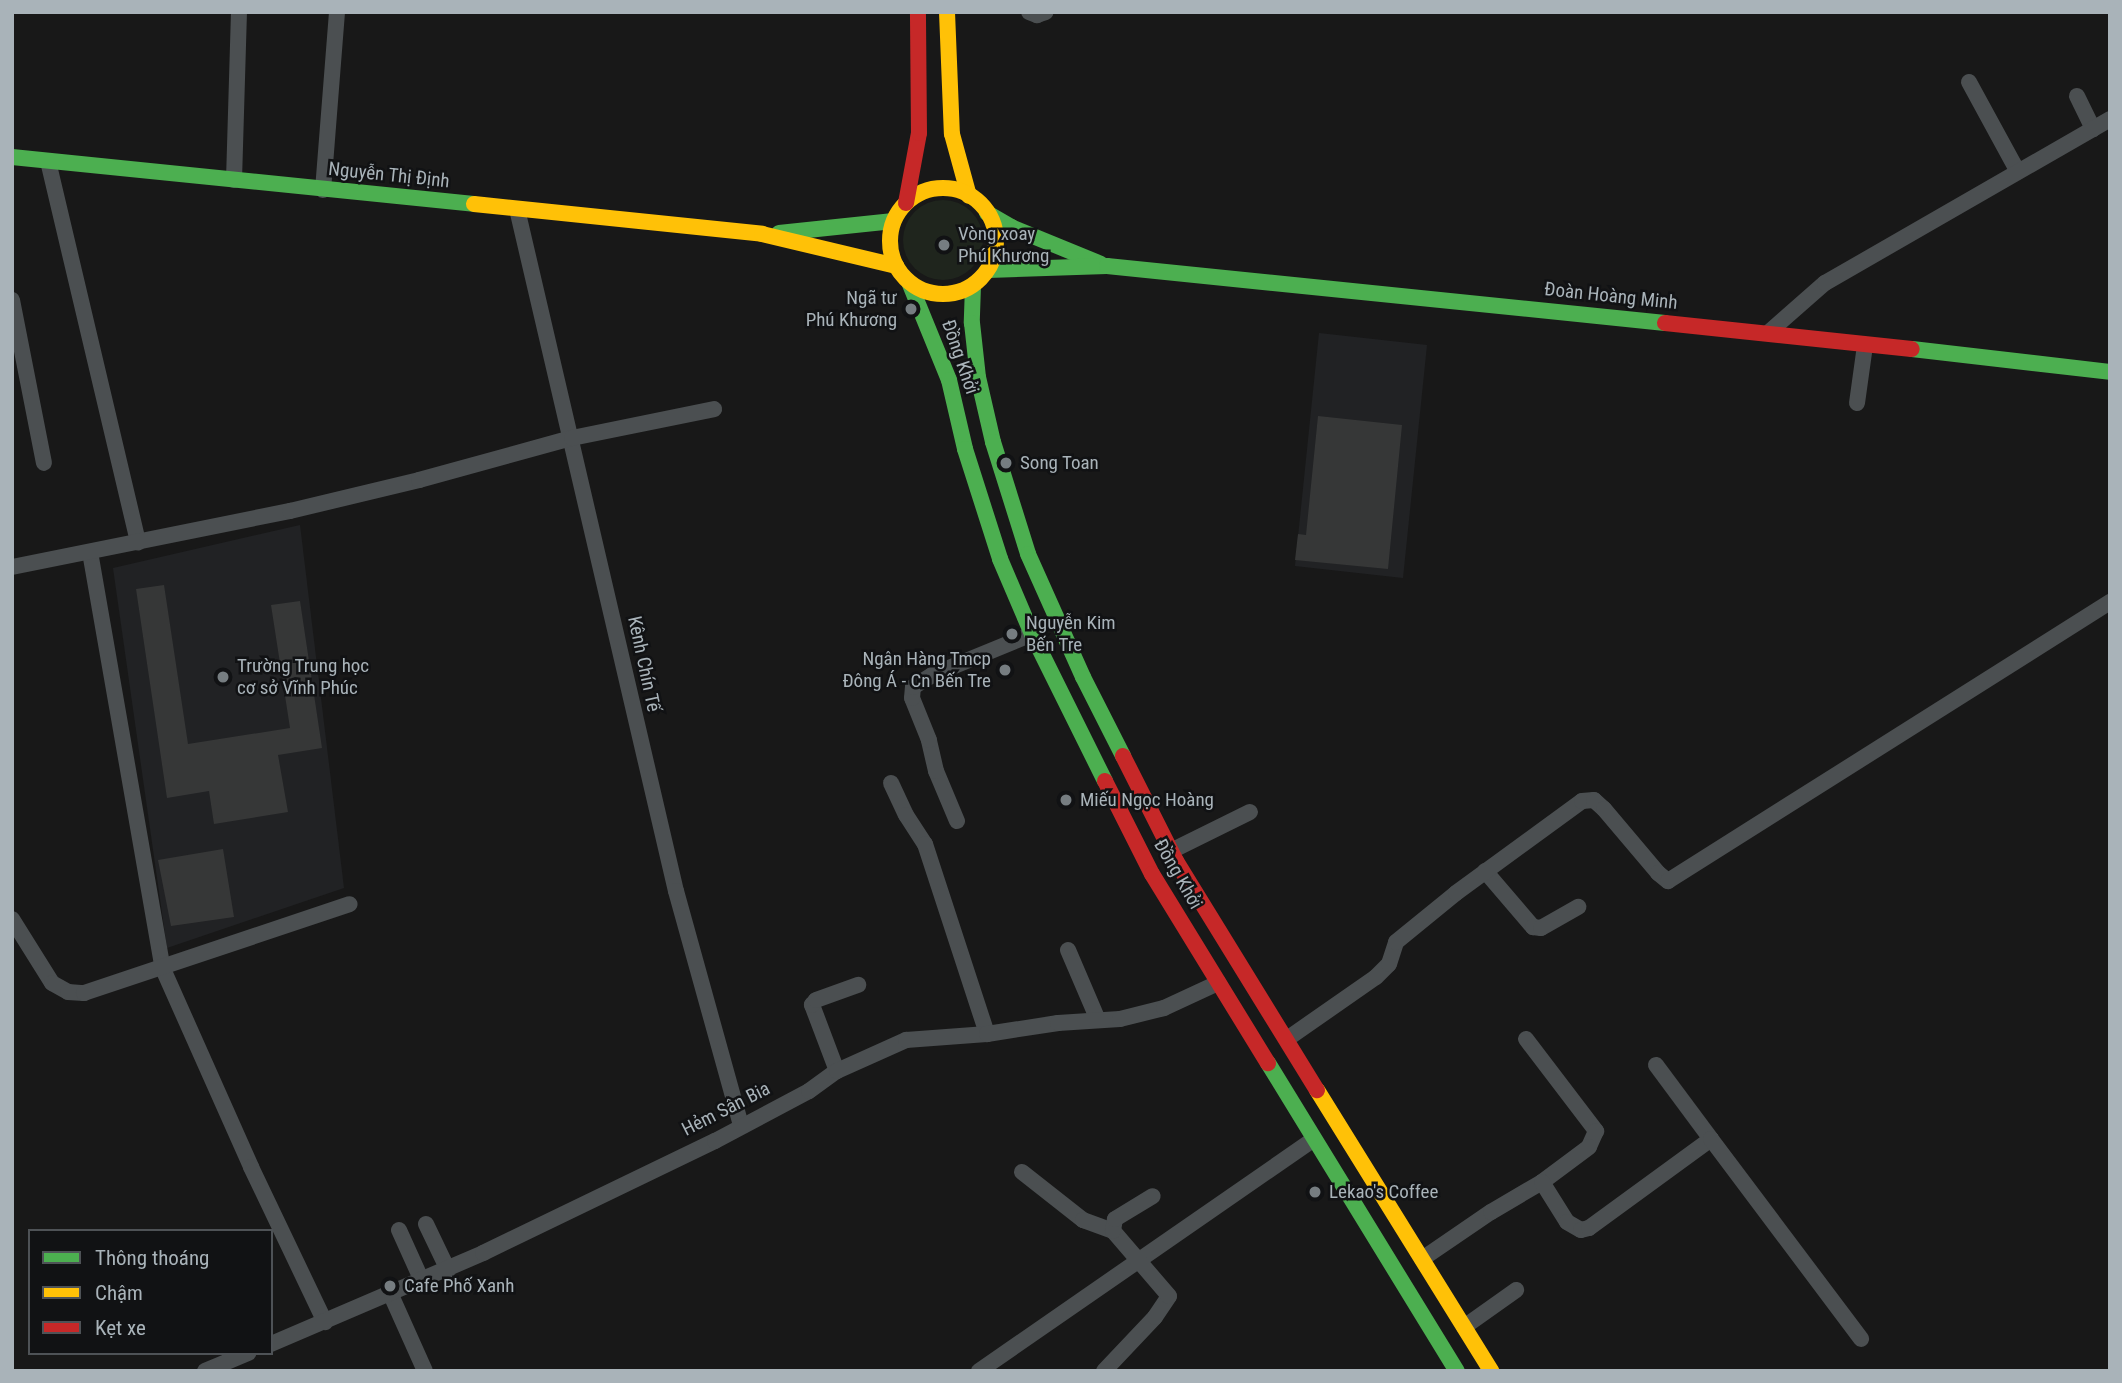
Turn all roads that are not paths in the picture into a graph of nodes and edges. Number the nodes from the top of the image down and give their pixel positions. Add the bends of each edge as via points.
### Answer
1 (239, 12) edge
2 (337, 12) edge
3 (918, 12) edge
4 (947, 12) edge
5 (1029, 12) edge
6 (1046, 12) edge
7 (1969, 82) dead end
8 (2077, 96) dead end
9 (2110, 119) edge
10 (2093, 129) junction
11 (12, 157) edge
12 (48, 161) junction
13 (2018, 172) junction
14 (234, 180) junction
15 (323, 190) junction
16 (970, 195) junction
17 (906, 203) junction
18 (517, 209) junction
19 (987, 213) junction
20 (893, 221) junction
21 (762, 234) junction
22 (896, 266) junction
23 (1107, 266) junction
24 (988, 270) junction
25 (909, 282) junction
26 (972, 286) junction
27 (12, 300) edge
28 (1768, 333) junction
29 (1865, 345) junction
30 (2110, 372) edge
31 (1857, 403) dead end
32 (714, 409) dead end
33 (572, 438) junction
34 (993, 442) junction
35 (965, 449) junction
36 (44, 463) dead end
37 (138, 543) junction
38 (90, 552) junction
39 (12, 567) edge
40 (2110, 601) edge
41 (1032, 634) junction
42 (891, 783) dead end
43 (1250, 812) dead end
44 (957, 821) dead end
45 (1174, 856) junction
46 (1485, 871) junction
47 (1152, 874) junction
48 (350, 904) dead end
49 (1578, 907) dead end
50 (12, 919) edge
51 (1068, 950) dead end
52 (163, 969) junction
53 (1218, 983) junction
54 (858, 985) dead end
55 (1098, 1020) junction
56 (987, 1034) junction
57 (1287, 1039) junction
58 (1525, 1039) dead end
59 (1656, 1065) dead end
60 (837, 1071) junction
61 (741, 1125) junction
62 (1711, 1139) junction
63 (1313, 1140) junction
64 (1022, 1172) dead end
65 (1542, 1182) junction
66 (1153, 1196) dead end
67 (426, 1224) dead end
68 (400, 1230) dead end
69 (1113, 1231) junction
70 (1422, 1259) junction
71 (1137, 1260) junction
72 (448, 1270) junction
73 (422, 1281) junction
74 (1516, 1290) dead end
75 (391, 1295) junction
76 (325, 1322) junction
77 (1464, 1327) junction
78 (1861, 1339) dead end
79 (1439, 1342) junction
80 (273, 1343) edge
81 (243, 1355) edge
82 (205, 1371) edge
83 (425, 1371) edge
84 (979, 1371) edge
85 (1104, 1371) edge
86 (1457, 1371) edge
87 (1491, 1371) edge

1 - 14 street
2 - 15 street
3 - 17 main road via 919,133
4 - 16 main road via 952,134
5 - 6 street
7 - 13 street
8 - 10 street
9 - 10 street
10 - 13 street
11 - 12 main road, Nguyễn Thị Định
12 - 14 main road, Nguyễn Thị Định
12 - 37 street
13 - 28 street via 1825,283
14 - 15 main road, Nguyễn Thị Định
15 - 18 main road, Nguyễn Thị Định
16 - 17 main road via 943,188
16 - 19 main road
17 - 20 main road
18 - 21 main road, Nguyễn Thị Định
18 - 33 street, Kênh Chín Tế
19 - 23 main road, Đoàn Hoàng Minh
19 - 24 main road via 996,241
20 - 21 main road, Nguyễn Thị Định
20 - 22 main road via 890,251
21 - 22 main road, Nguyễn Thị Định
22 - 25 main road
23 - 24 main road, Đoàn Hoàng Minh
23 - 28 main road, Đoàn Hoàng Minh
24 - 26 main road
25 - 26 main road via 933,293 960,292
25 - 35 main road, Đồng Khởi via 949,380
26 - 34 main road, Đồng Khởi via 978,376
27 - 36 street
28 - 29 main road, Đoàn Hoàng Minh
29 - 30 main road, Đoàn Hoàng Minh
29 - 31 street
32 - 33 street
33 - 37 street via 419,480
33 - 61 street, Kênh Chín Tế via 676,891
34 - 35 main road
34 - 45 main road, Đồng Khởi via 1028,554 1083,677
35 - 41 main road, Đồng Khởi via 1000,559
37 - 38 street
38 - 39 street
38 - 52 street
40 - 46 street via 1678,877 1668,881 1658,873 1594,800 1582,801
41 - 44 street via 913,687 912,698
41 - 47 main road, Đồng Khởi
42 - 56 street via 925,844
43 - 45 street
45 - 47 main road
45 - 57 main road, Đồng Khởi
46 - 49 street via 1533,927 1541,928
46 - 57 street via 1396,942 1389,964 1376,977
47 - 53 main road, Đồng Khởi
48 - 52 street
50 - 52 street via 52,983 68,992 84,993
51 - 55 street
52 - 76 street
53 - 55 street, Hẻm Sân Bia via 1144,1014
53 - 63 main road, Đồng Khởi
54 - 60 street via 812,1005
55 - 56 street, Hẻm Sân Bia
56 - 60 street, Hẻm Sân Bia via 906,1040
57 - 70 main road, Đồng Khởi
58 - 65 street via 1597,1131 1589,1147
59 - 62 street
60 - 61 street, Hẻm Sân Bia
61 - 72 street, Hẻm Sân Bia
62 - 65 street via 1581,1230 1567,1222
62 - 78 street
63 - 71 street
63 - 79 main road, Đồng Khởi
64 - 69 street via 1083,1220
65 - 70 street
66 - 69 street via 1115,1219
67 - 72 street
68 - 73 street
69 - 71 street
70 - 77 main road, Đồng Khởi
71 - 84 street
71 - 85 street via 1169,1296
72 - 73 street, Hẻm Sân Bia
73 - 75 street, Hẻm Sân Bia
74 - 77 street
75 - 76 street, Hẻm Sân Bia
75 - 83 street
76 - 80 street, Hẻm Sân Bia
77 - 79 main road
77 - 87 main road, Đồng Khởi
79 - 86 main road, Đồng Khởi
81 - 82 street

